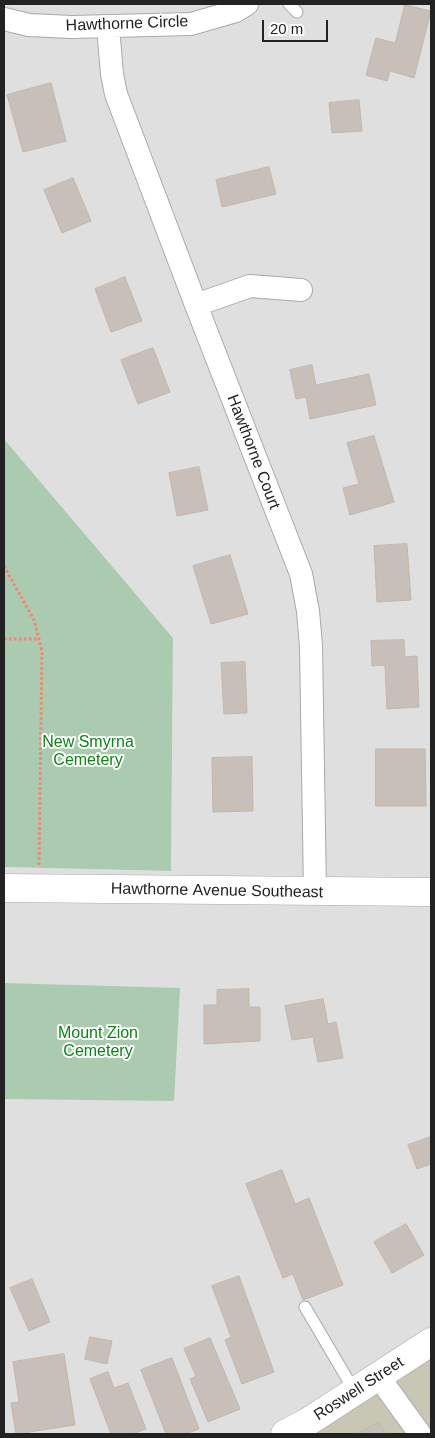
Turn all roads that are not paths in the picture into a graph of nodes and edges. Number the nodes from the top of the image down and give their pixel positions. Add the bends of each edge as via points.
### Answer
1 (247, 4) edge
2 (289, 4) edge
3 (297, 12) dead end
4 (4, 19) edge
5 (108, 27) junction
6 (301, 290) dead end
7 (196, 305) junction
8 (4, 888) edge
9 (315, 892) junction
10 (431, 892) edge
11 (305, 1307) dead end
12 (431, 1342) edge
13 (378, 1376) junction
14 (354, 1392) junction
15 (285, 1434) edge
16 (420, 1434) edge

1 - 5 street, Hawthorne Circle via 236,11 191,24
2 - 3 lane
4 - 5 street, Hawthorne Circle via 29,25
5 - 7 street, Hawthorne Court via 116,94
6 - 7 street via 250,286
7 - 9 street, Hawthorne Court via 301,574 312,655
8 - 9 street, Hawthorne Avenue Southeast
9 - 10 street, Hawthorne Avenue Southeast
11 - 14 lane
12 - 13 street, Roswell Street
13 - 14 street, Roswell Street
13 - 16 street
14 - 15 street, Roswell Street

